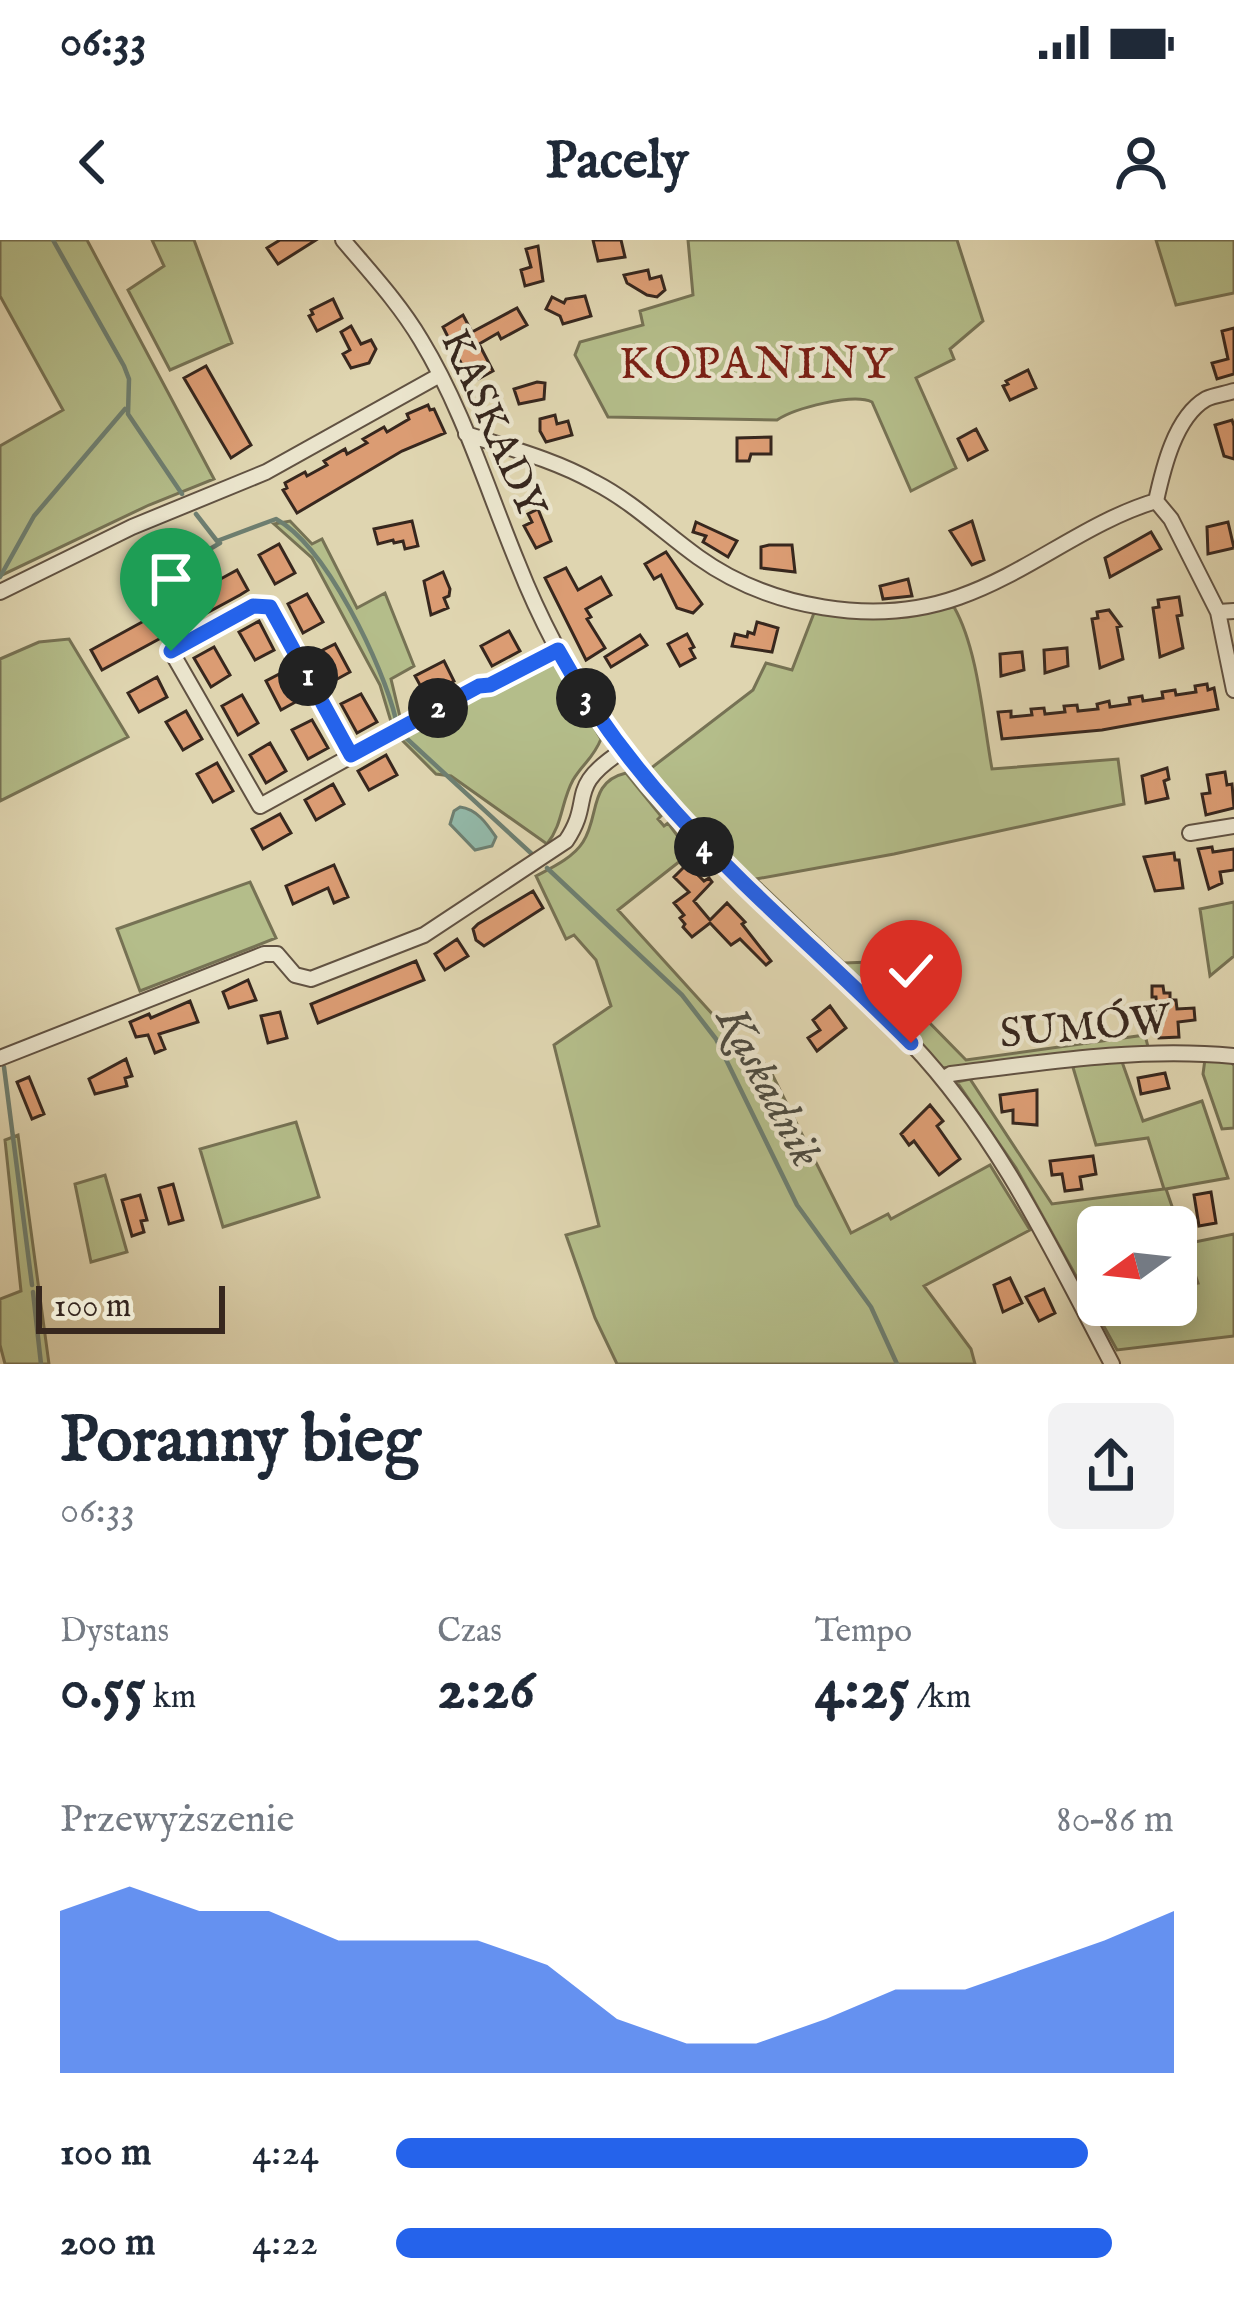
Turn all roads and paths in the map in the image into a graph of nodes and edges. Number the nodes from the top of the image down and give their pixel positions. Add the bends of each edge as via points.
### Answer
1 (343, 240) edge
2 (440, 375) junction
3 (1234, 392) edge
4 (466, 434) junction
5 (1156, 501) junction
6 (0, 592) edge
7 (1226, 611) edge
8 (558, 650) junction
9 (1234, 690) edge
10 (622, 752) junction
11 (351, 755) junction
12 (1234, 826) edge
13 (1190, 833) dead end
14 (1234, 1056) edge
15 (0, 1058) edge
16 (943, 1079) junction
17 (1112, 1364) edge

1 - 2 street, KASKADY via 398,306
2 - 4 street, KASKADY
2 - 6 street via 266,472
3 - 5 street via 1192,412
4 - 5 street via 596,483 753,589 832,607 882,611 960,597
4 - 8 street, KASKADY
5 - 7 street
7 - 9 street
8 - 10 street, KASKADY
8 - 11 street
10 - 15 street via 588,778 572,833 553,853 424,935 311,979 272,952
10 - 16 street, KASKADY via 703,846
11 - 11 street via 260,806 171,651 253,606 270,607
12 - 13 street
14 - 16 street, SUMÓW via 1105,1055
16 - 17 street, KASKADY via 1015,1182

